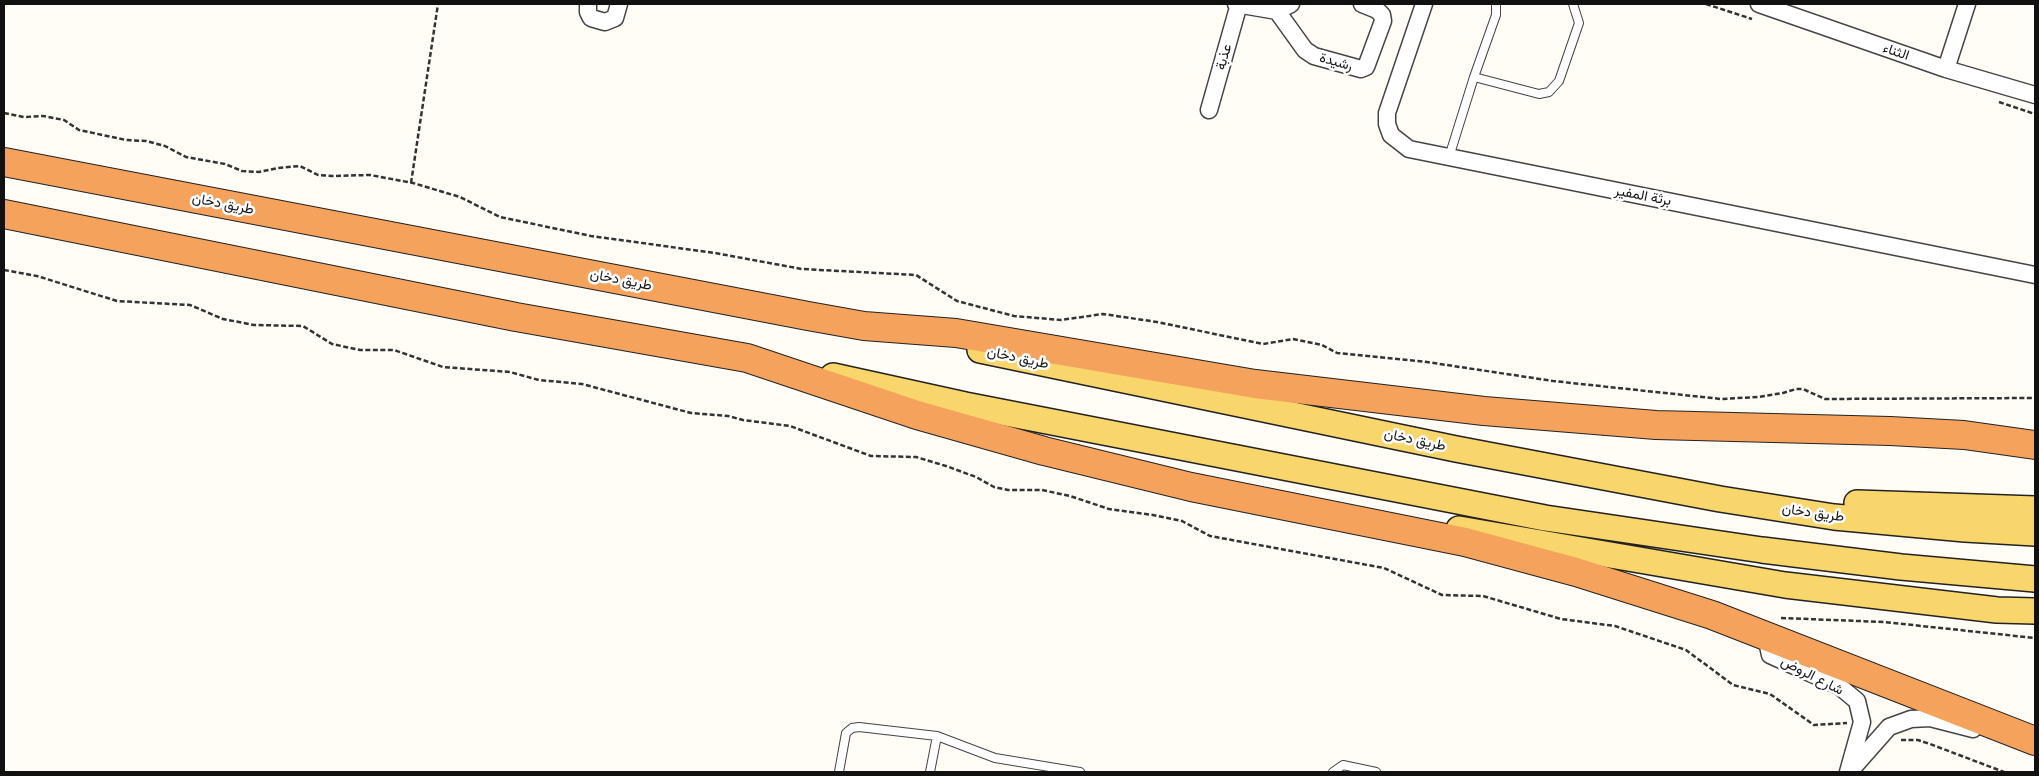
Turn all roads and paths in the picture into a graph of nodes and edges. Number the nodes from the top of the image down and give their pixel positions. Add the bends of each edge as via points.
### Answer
1 (438, 4) edge
2 (588, 4) edge
3 (619, 4) edge
4 (1238, 4) edge
5 (1362, 4) edge
6 (1424, 4) edge
7 (1496, 4) edge
8 (1573, 4) edge
9 (1759, 4) edge
10 (1968, 4) edge
11 (1284, 7) edge
12 (1946, 69) junction
13 (1474, 77) junction
14 (2035, 95) edge
15 (1210, 110) dead end
16 (4, 113) edge
17 (4, 150) edge
18 (1449, 157) junction
19 (4, 162) edge
20 (66, 174) junction
21 (410, 183) junction
22 (4, 214) edge
23 (4, 270) edge
24 (2035, 275) edge
25 (864, 326) junction
26 (747, 358) junction
27 (2035, 398) edge
28 (2035, 446) edge
29 (1720, 499) junction
30 (1301, 509) junction
31 (2035, 509) edge
32 (2035, 533) edge
33 (2035, 579) edge
34 (2035, 611) edge
35 (1772, 627) junction
36 (2035, 638) edge
37 (1862, 722) junction
38 (1889, 727) junction
39 (2002, 728) junction
40 (937, 736) junction
41 (2035, 741) edge
42 (1054, 770) edge
43 (839, 772) edge
44 (930, 772) edge
45 (1080, 772) edge
46 (1333, 772) edge
47 (1376, 772) edge
48 (1849, 772) edge
49 (2004, 772) edge

1 - 21 path
2 - 3 street via 591,18 605,22 615,18
4 - 11 street, رشيدة
4 - 15 street, عذبة
5 - 11 street, رشيدة via 1377,10 1383,21 1366,67 1360,69 1314,56 1305,50
6 - 18 street, برثة المفير via 1387,113 1387,124 1391,135 1408,149
7 - 13 lane via 1496,15
8 - 13 lane via 1579,23 1559,80 1549,92 1539,94
9 - 12 street, الثناء
10 - 12 street
12 - 14 street, الثناء
13 - 18 lane
16 - 21 path via 64,120 79,130 146,141 242,171 300,166 318,174 370,174
17 - 20 highway
18 - 24 street, برثة المفير
19 - 20 highway, طريق دخان
20 - 25 highway, طريق دخان
21 - 27 path via 460,198 500,217 591,236 715,253 802,270 916,275 958,301 1014,316 1061,320 1103,314 1263,344 1293,339 1322,345 1336,353 1722,399 1758,397 1796,389 1825,399
22 - 26 highway via 516,317
23 - 37 path via 37,276 117,300 190,306 223,319 254,326 303,326 332,344 360,350 394,350 443,367 510,372 539,380 582,384 691,413 790,426 871,456 916,457 976,477 994,487 1042,490 1110,509 1182,521 1210,536 1384,568 1442,595 1483,596 1561,619 1615,626 1686,650 1733,685 1770,694 1814,725
25 - 28 highway via 956,333 1255,384 1484,411 1656,425 1964,435
25 - 29 main road, طريق دخان
26 - 30 highway via 917,416 1044,451 1191,487
26 - 33 main road via 965,405 1545,518 1790,554
29 - 31 main road
29 - 32 main road, طريق دخان via 1834,517
30 - 34 main road via 1351,510 1785,585 1997,610
30 - 35 highway via 1465,542 1576,572 1712,616
35 - 36 path via 1884,622
35 - 37 street, شارع الروض via 1770,655 1839,686 1857,701
35 - 39 highway
37 - 48 street
38 - 39 street via 1911,719 1930,718 1982,731
38 - 48 street
38 - 49 path via 1899,740 1918,740
39 - 41 highway
40 - 42 lane via 995,758
40 - 43 lane via 852,728 846,733
40 - 44 lane
42 - 45 lane
46 - 47 lane via 1343,765

